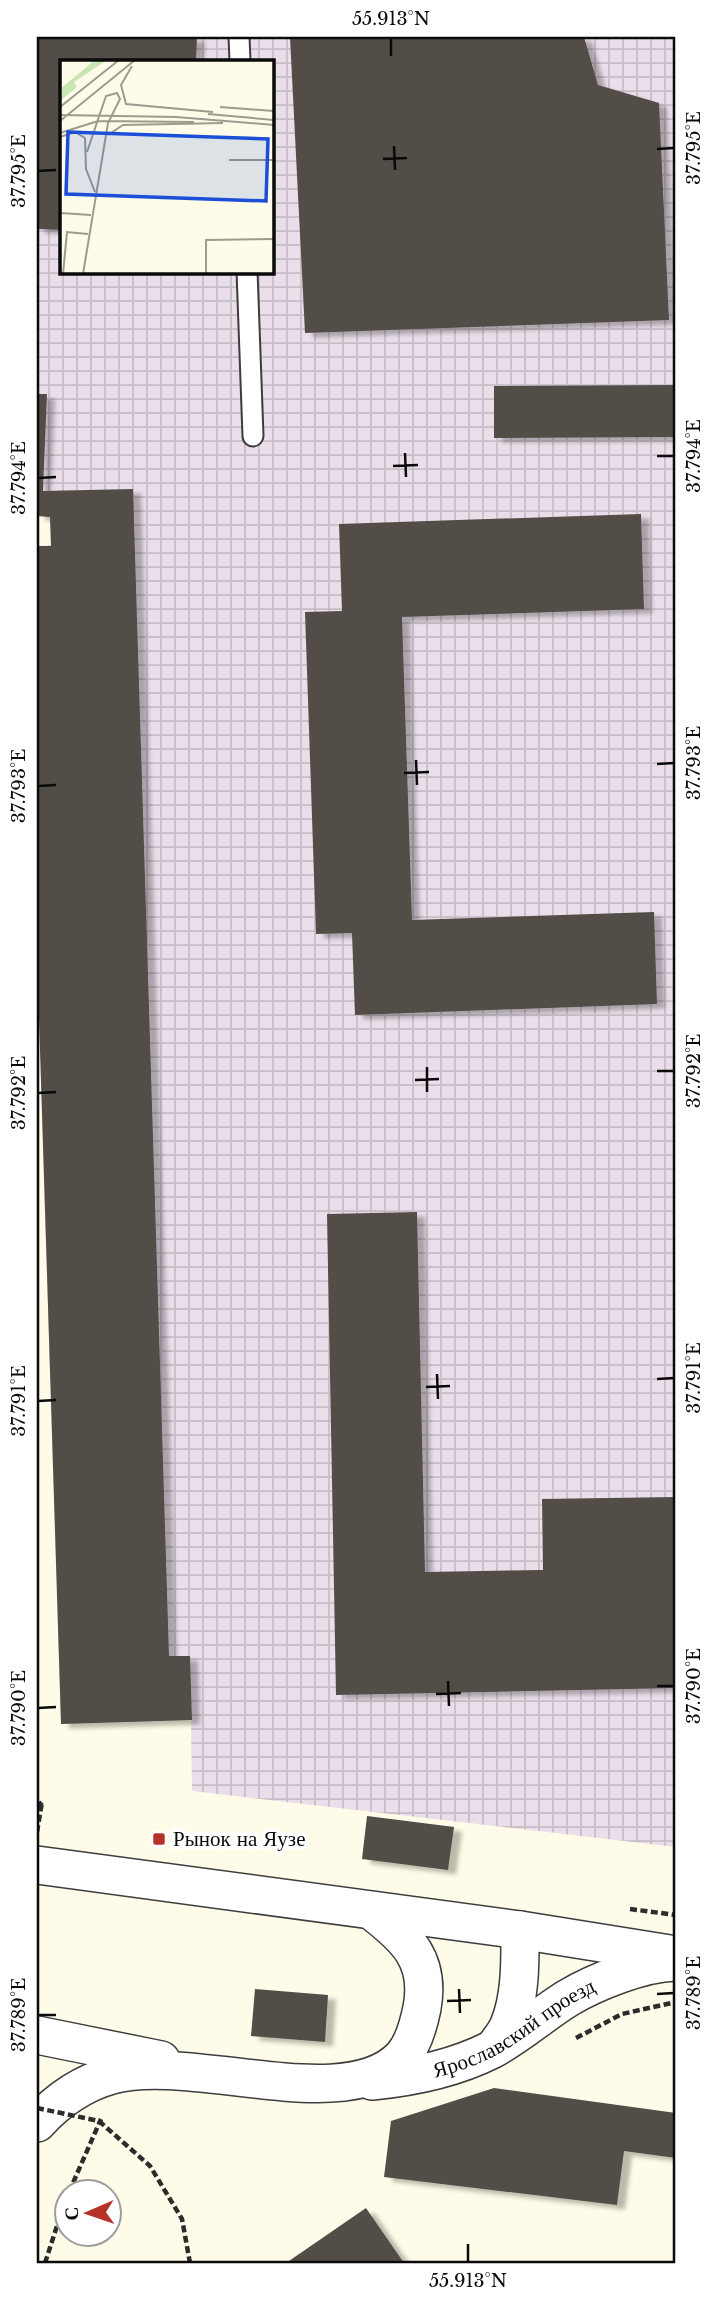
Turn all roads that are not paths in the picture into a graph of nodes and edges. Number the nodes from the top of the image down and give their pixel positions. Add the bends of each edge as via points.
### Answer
1 (239, 37) edge
2 (240, 60) edge
3 (247, 273) edge
4 (253, 436) dead end
5 (37, 1849) edge
6 (37, 1865) edge
7 (90, 1871) junction
8 (372, 1911) junction
9 (520, 1930) junction
10 (676, 1955) edge
11 (676, 1962) edge
12 (37, 2035) edge
13 (493, 2049) junction
14 (220, 2073) junction
15 (350, 2082) junction
16 (37, 2123) edge

1 - 2 lane
3 - 4 lane
5 - 7 street
6 - 7 street
7 - 8 street
8 - 9 street
8 - 15 street via 401,1933 418,1959 424,1993 418,2024 404,2056 379,2075
9 - 10 street
9 - 13 street via 514,2006 509,2025
11 - 13 street, Ярославский проезд via 613,1977 569,1997
12 - 14 street
13 - 15 street, Ярославский проезд via 410,2078
14 - 15 street via 309,2084
14 - 16 street via 112,2075 55,2104

